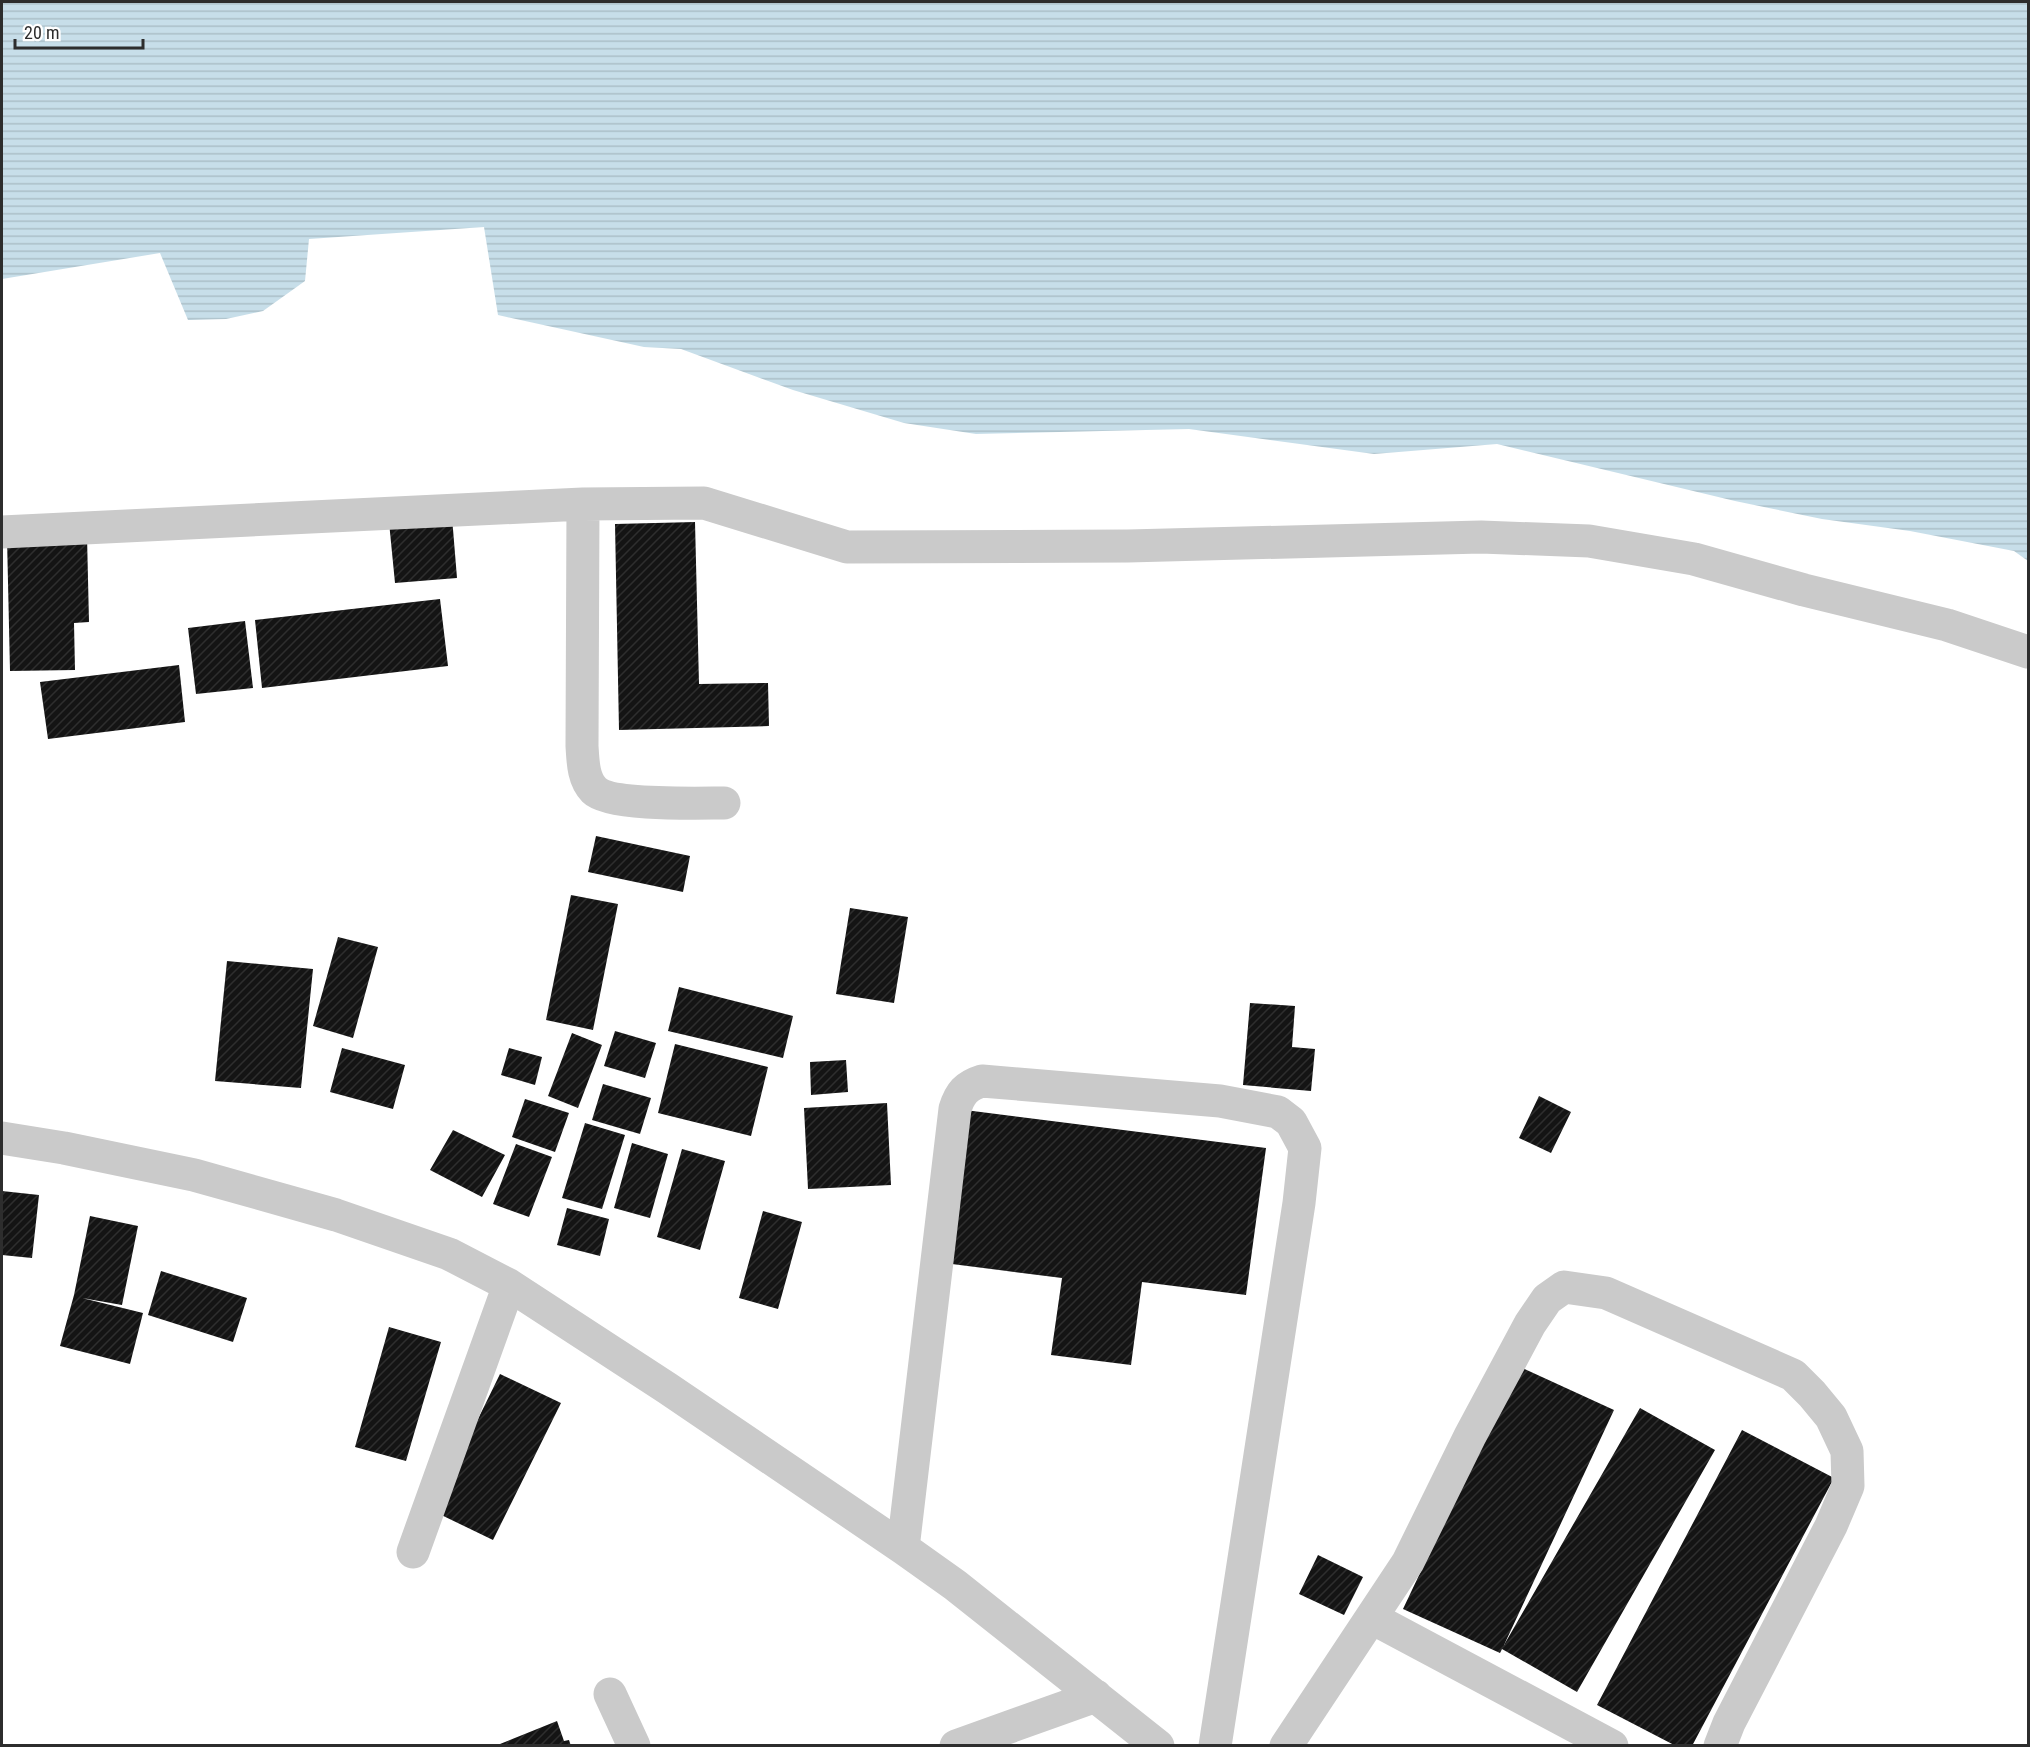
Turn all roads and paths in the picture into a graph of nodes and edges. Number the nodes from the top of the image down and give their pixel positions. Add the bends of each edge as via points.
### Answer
1 (583, 504) junction
2 (2, 532) edge
3 (2028, 652) edge
4 (724, 803) dead end
5 (2, 1138) edge
6 (509, 1285) junction
7 (903, 1548) junction
8 (413, 1552) dead end
9 (1372, 1618) junction
10 (610, 1694) dead end
11 (1096, 1696) junction
12 (634, 1746) edge
13 (956, 1746) edge
14 (1158, 1746) edge
15 (1215, 1746) edge
16 (1286, 1746) edge
17 (1612, 1746) edge
18 (1720, 1746) edge

1 - 2 street
1 - 3 street via 704,503 847,548 1481,537 1589,541 1694,559 1947,625
1 - 4 street via 582,746 588,781 606,797
5 - 6 street via 194,1175 336,1215 449,1254
6 - 7 street
6 - 8 street
7 - 11 street
7 - 15 street via 960,1095 969,1085 982,1081 1220,1101 1278,1112 1292,1122 1305,1148
9 - 16 street
9 - 17 street
9 - 18 street via 1408,1562 1475,1426 1547,1299 1564,1287 1606,1293 1792,1375 1831,1418 1847,1451 1848,1486 1831,1526
10 - 12 street
11 - 13 street
11 - 14 street

